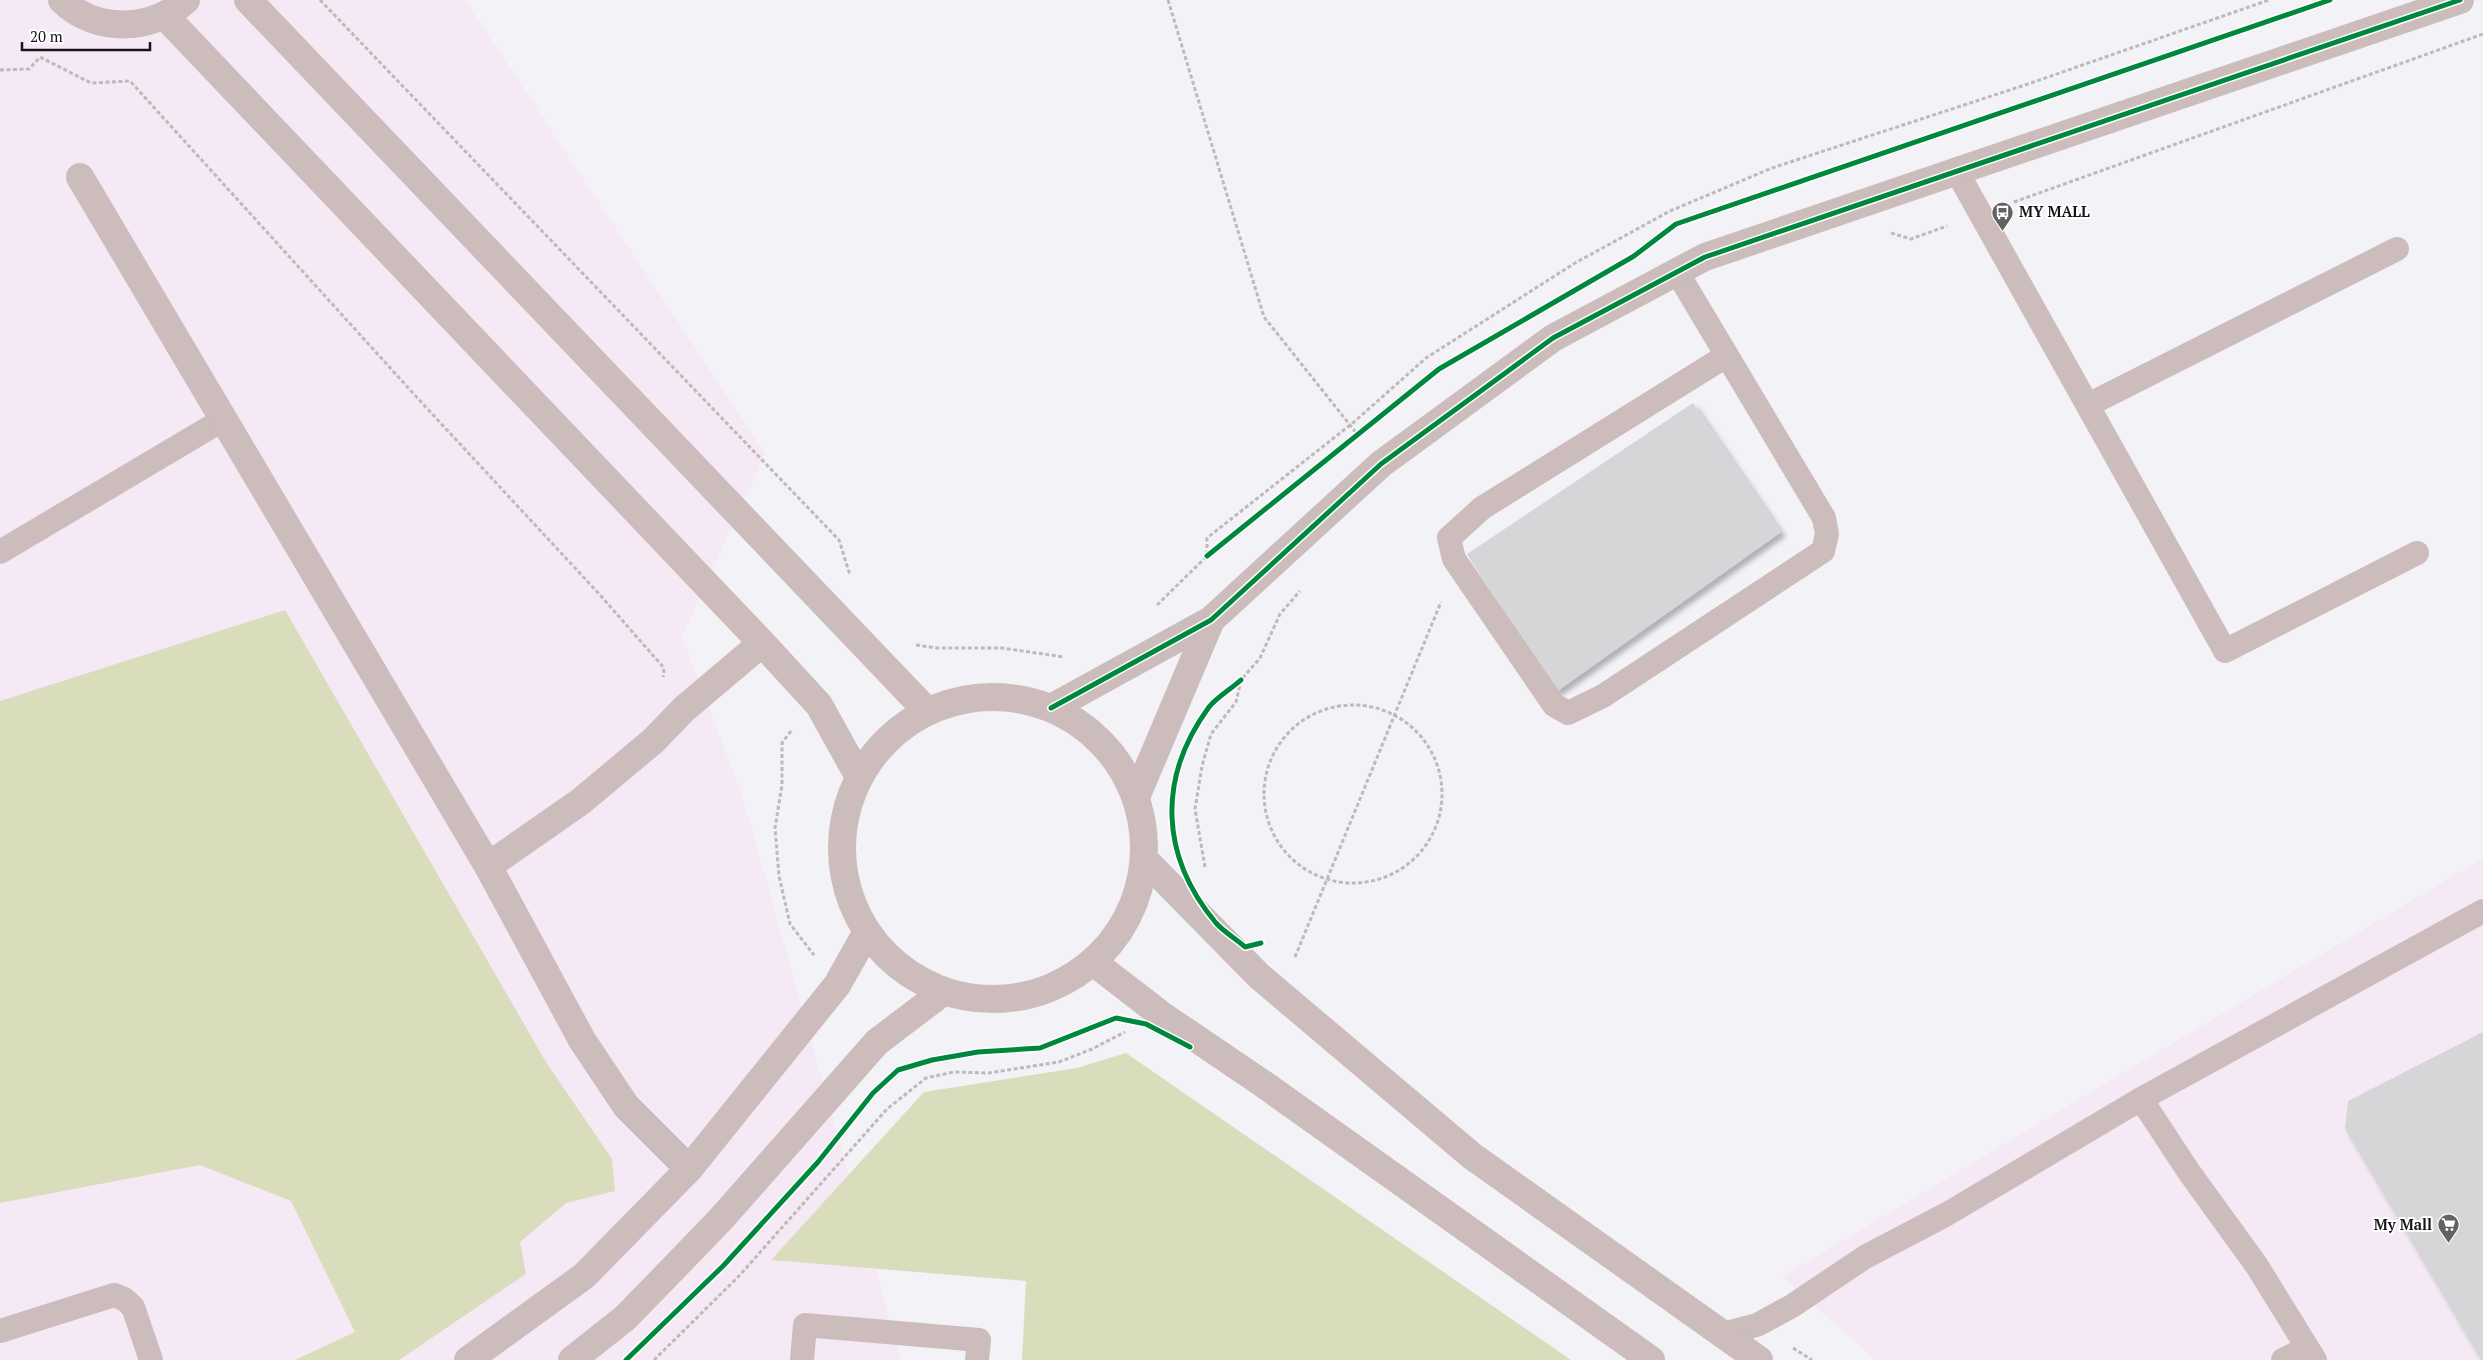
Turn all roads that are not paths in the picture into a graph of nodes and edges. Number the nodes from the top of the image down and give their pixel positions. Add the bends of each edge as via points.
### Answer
1 (62, 0) edge
2 (248, 0) edge
3 (2460, 0) edge
4 (175, 8) edge
5 (1956, 170) junction
6 (80, 177) dead end
7 (2397, 249) dead end
8 (1677, 272) junction
9 (1726, 356) junction
10 (2088, 405) junction
11 (224, 419) junction
12 (0, 552) edge
13 (2417, 553) dead end
14 (1211, 620) junction
15 (762, 643) junction
16 (1051, 708) junction
17 (927, 711) junction
18 (859, 777) junction
19 (1136, 797) junction
20 (1144, 859) junction
21 (488, 866) junction
22 (2483, 911) edge
23 (867, 932) junction
24 (1093, 962) junction
25 (943, 992) junction
26 (2141, 1099) junction
27 (689, 1169) junction
28 (0, 1331) edge
29 (1722, 1334) junction
30 (2311, 1354) edge
31 (151, 1360) edge
32 (468, 1360) edge
33 (572, 1360) edge
34 (802, 1360) edge
35 (977, 1360) edge
36 (1651, 1360) edge
37 (1759, 1360) edge
38 (2283, 1360) edge

1 - 4 street via 90,19 116,25 142,23
2 - 17 street
3 - 5 street
4 - 15 street
5 - 8 street via 1760,237 1706,257
5 - 10 lane
6 - 11 street
7 - 10 lane
8 - 9 lane
8 - 14 street via 1553,338 1381,464
9 - 9 lane via 1824,518 1827,534 1823,552 1603,696 1568,713 1554,705 1459,568 1449,538 1482,508
10 - 13 lane via 2225,651
11 - 12 lane
11 - 21 street
14 - 16 street
14 - 19 street
15 - 18 street via 819,705
15 - 21 street via 580,802
16 - 17 street via 989,696 958,700
16 - 19 street via 1079,724 1103,744 1122,769
17 - 18 street via 900,728 877,750
18 - 23 street via 847,807 842,847 843,872 852,904
19 - 20 street
20 - 24 street via 1139,889 1128,918 1111,944
20 - 29 street via 1259,976 1472,1156
21 - 27 street via 582,1040 626,1106
22 - 26 lane
23 - 25 street via 888,958 914,978
23 - 27 street via 837,985
24 - 25 street via 1063,983 1034,995 1004,1000 973,999
24 - 36 street via 1163,1016
25 - 33 street via 877,1042 670,1272 625,1318
26 - 29 lane via 1947,1214 1865,1256 1792,1306 1757,1325
26 - 30 lane via 2257,1266
27 - 32 street via 584,1276
28 - 31 lane via 114,1295 132,1306
29 - 37 street
30 - 38 lane
34 - 35 lane via 805,1325 979,1340

